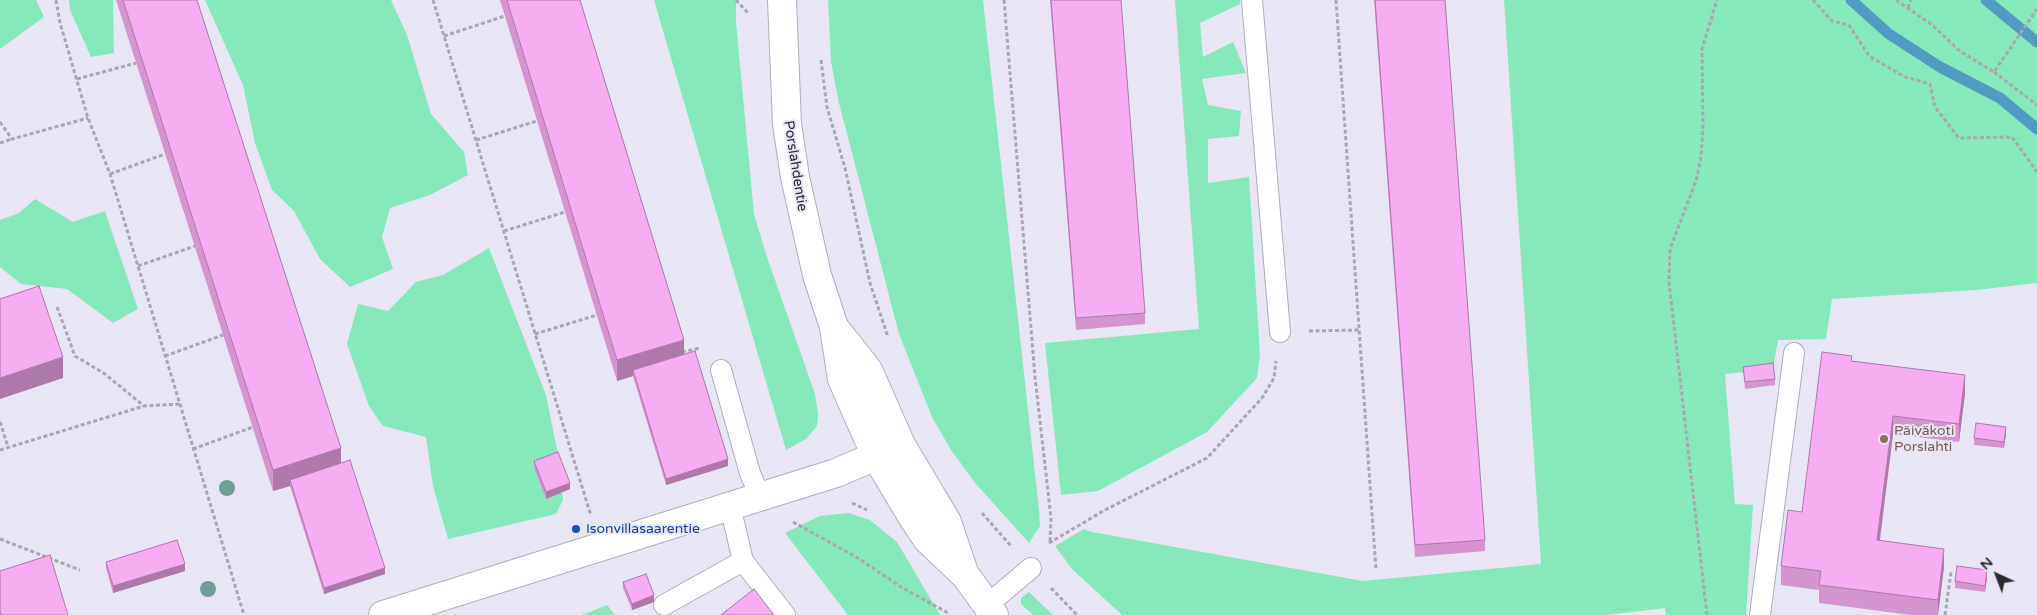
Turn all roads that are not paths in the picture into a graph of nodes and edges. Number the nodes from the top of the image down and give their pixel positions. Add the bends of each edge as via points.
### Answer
1 (782, 0) edge
2 (1252, 0) edge
3 (834, 327) junction
4 (1280, 332) road end
5 (1794, 353) dead end
6 (721, 370) dead end
7 (901, 445) junction
8 (876, 456) junction
9 (760, 497) junction
10 (730, 506) junction
11 (743, 561) junction
12 (1031, 568) road end
13 (966, 576) junction
14 (664, 605) dead end
15 (990, 610) edge
16 (393, 613) edge
17 (785, 615) edge
18 (1760, 615) edge

1 - 3 street, Porslahdentie via 787,124 795,177
2 - 4 lane
3 - 7 street, Porslahdentie via 868,370
3 - 8 street, Porslahdentie via 842,379
5 - 18 lane
6 - 9 lane via 750,473
7 - 8 street
7 - 13 street, Porslahdentie via 947,522
8 - 9 street via 836,473
8 - 13 street, Porslahdentie via 927,538
9 - 10 street
10 - 11 lane
10 - 16 street
11 - 14 lane
11 - 17 lane
12 - 15 lane
13 - 15 street, Porslahdentie

